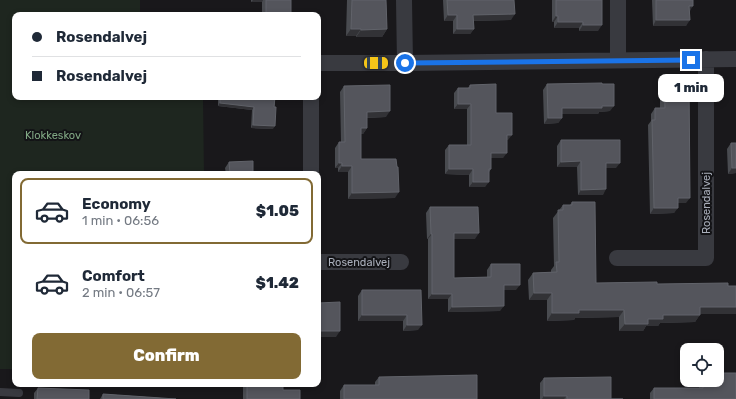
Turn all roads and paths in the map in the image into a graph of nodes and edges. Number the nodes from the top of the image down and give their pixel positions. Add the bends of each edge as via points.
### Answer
1 (404, 0) edge
2 (618, 0) edge
3 (706, 59) junction
4 (736, 59) edge
5 (618, 60) junction
6 (321, 63) edge
7 (405, 63) junction
8 (311, 100) edge
9 (311, 171) edge
10 (617, 258) dead end
11 (321, 262) edge
12 (401, 262) dead end
13 (0, 392) edge
14 (19, 393) dead end

1 - 7 street
2 - 5 street
3 - 4 street
3 - 5 street
3 - 10 street, Rosendalvej via 706,258
5 - 7 street
6 - 7 street
8 - 9 street
11 - 12 street, Rosendalvej
13 - 14 lane

